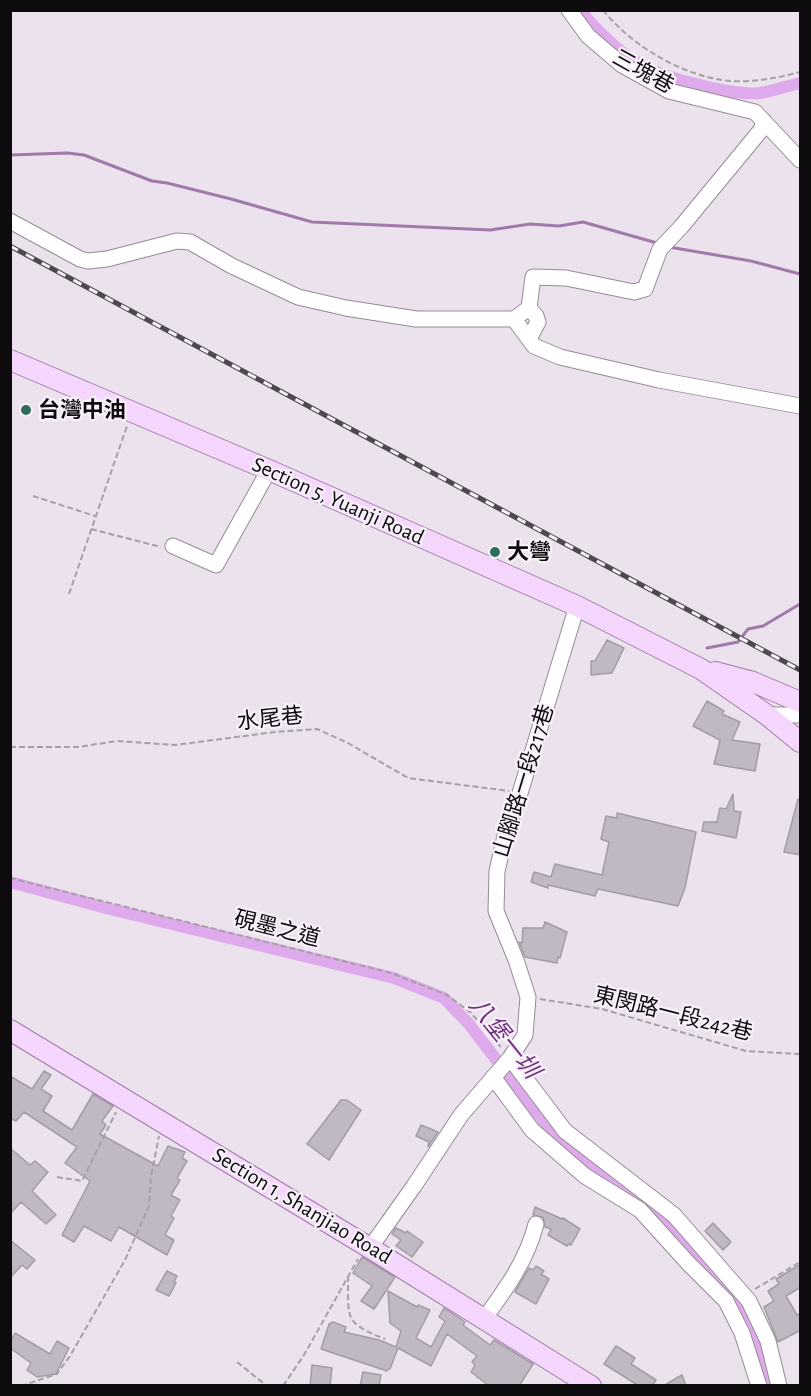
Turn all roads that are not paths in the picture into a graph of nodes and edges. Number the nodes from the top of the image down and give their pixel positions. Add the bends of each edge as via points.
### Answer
1 (569, 10) edge
2 (764, 121) junction
3 (801, 160) edge
4 (10, 222) edge
5 (529, 308) junction
6 (514, 319) junction
7 (529, 339) junction
8 (10, 360) edge
9 (801, 406) edge
10 (269, 470) junction
11 (168, 547) road end
12 (577, 606) junction
13 (701, 669) junction
14 (801, 702) edge
15 (767, 715) junction
16 (801, 715) edge
17 (801, 742) edge
18 (10, 1030) edge
19 (510, 1058) junction
20 (496, 1074) junction
21 (536, 1224) dead end
22 (370, 1248) junction
23 (484, 1319) junction
24 (591, 1386) edge
25 (759, 1386) edge
26 (780, 1386) edge

1 - 2 street, 三塊巷 via 588,36 622,65 669,91 755,112
2 - 3 street, 三塊巷
2 - 5 street via 761,130 660,249 645,289 634,292 566,278 533,277
4 - 6 street via 88,261 177,241 190,242 298,297 416,319
5 - 6 street
5 - 7 street via 538,322
6 - 7 street
7 - 9 street via 534,346 560,357
8 - 10 main road, Section 5, Yuanji Road
10 - 11 street via 216,565
10 - 12 main road, Section 5, Yuanji Road
12 - 13 main road, Section 5, Yuanji Road
12 - 19 street, 山腳路一段217巷 via 497,871 496,911 528,997 525,1035
13 - 14 main road via 753,682
13 - 15 main road
15 - 16 street
15 - 17 main road
18 - 22 main road, Section 1, Shanjiao Road
19 - 20 street, 山腳路一段217巷
19 - 26 street via 565,1131 674,1215 749,1301 768,1341
20 - 22 street via 461,1115
20 - 25 street via 532,1130 585,1176 640,1210 726,1301 742,1333
21 - 23 street via 515,1275
22 - 23 main road, Section 1, Shanjiao Road
23 - 24 main road, Section 1, Shanjiao Road

